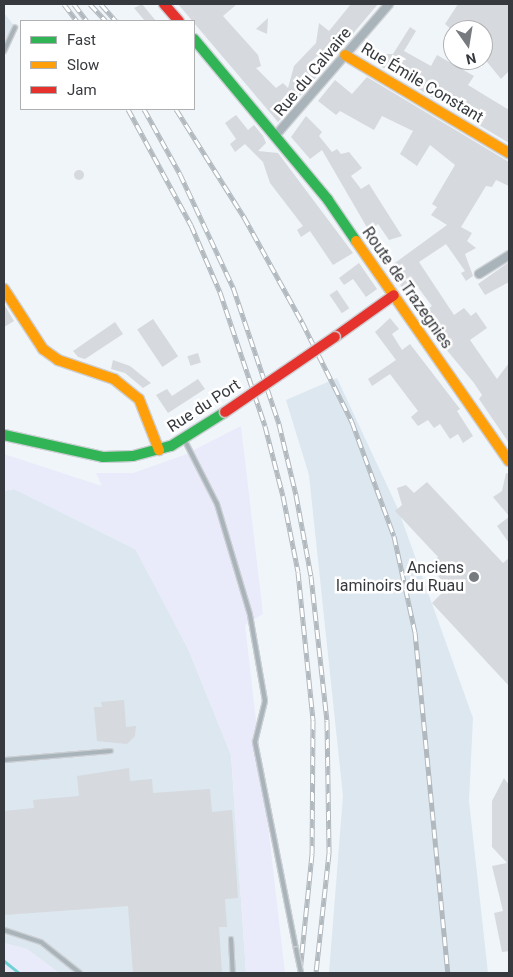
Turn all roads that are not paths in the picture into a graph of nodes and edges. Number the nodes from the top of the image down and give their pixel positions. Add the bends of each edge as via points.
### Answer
1 (164, 4) edge
2 (389, 4) edge
3 (178, 20) edge
4 (15, 27) dead end
5 (195, 40) edge
6 (4, 51) edge
7 (345, 55) junction
8 (276, 135) junction
9 (509, 152) edge
10 (509, 255) edge
11 (479, 274) dead end
12 (4, 290) edge
13 (394, 295) junction
14 (4, 435) edge
15 (184, 439) junction
16 (158, 450) junction
17 (509, 461) edge
18 (111, 751) dead end
19 (4, 760) edge
20 (4, 930) edge
21 (231, 939) dead end
22 (80, 973) edge
23 (234, 973) edge
24 (301, 973) edge

1 - 3 main road
2 - 7 street, Rue du Calvaire
4 - 6 lane
5 - 8 main road, Route de Trazegnies
7 - 8 street, Rue du Calvaire
7 - 9 main road, Rue Émile Constant
8 - 13 main road, Route de Trazegnies
10 - 11 street
12 - 16 main road via 43,349 58,360 114,380 139,399
13 - 15 main road, Rue du Port, bridge
13 - 17 main road, Route de Trazegnies
14 - 16 main road, Rue du Port via 103,457
15 - 16 main road, Rue du Port
15 - 24 lane, bridge via 220,512 250,615 266,702 255,742
18 - 19 lane
20 - 22 lane via 41,942
21 - 23 lane

